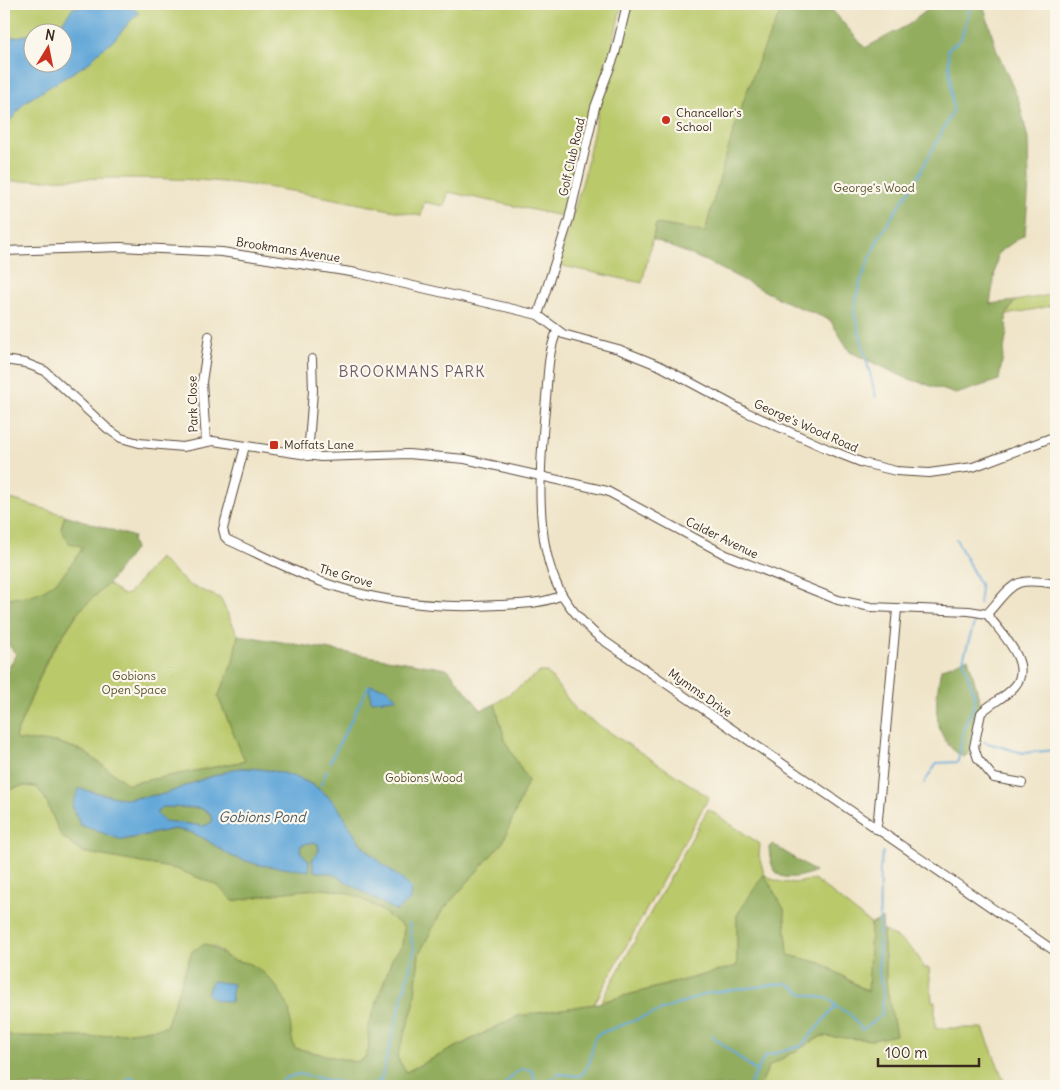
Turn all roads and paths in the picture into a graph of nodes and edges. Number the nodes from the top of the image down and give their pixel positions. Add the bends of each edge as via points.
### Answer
1 (627, 4) edge
2 (4, 250) edge
3 (538, 315) junction
4 (557, 331) junction
5 (209, 336) dead end
6 (312, 359) dead end
7 (4, 360) edge
8 (1056, 436) edge
9 (206, 442) junction
10 (245, 446) junction
11 (308, 456) junction
12 (542, 476) junction
13 (1056, 584) edge
14 (562, 595) junction
15 (897, 609) junction
16 (988, 614) junction
17 (1022, 783) dead end
18 (876, 828) junction
19 (1056, 952) edge

1 - 3 street, Golf Club Road via 615,54 595,107 569,219
2 - 3 street, Brookmans Avenue via 120,247 258,256 357,273
3 - 4 street, Brookmans Avenue
4 - 8 street, George's Wood Road via 632,354 830,450 896,471 929,473 973,467
4 - 12 street, Mymms Drive via 549,365
5 - 9 street, Park Close via 202,382
6 - 11 street
7 - 9 street via 25,363 45,371 100,423 122,438 166,447
9 - 10 street
10 - 11 street
10 - 14 street, The Grove via 223,529 224,538 228,540 320,581 390,599 482,606 544,601
11 - 12 street via 430,455 466,459
12 - 14 street, Mymms Drive via 545,542
12 - 15 street, Calder Avenue via 607,491 726,555 823,595 872,607
13 - 16 street via 1019,581
14 - 18 street, Mymms Drive via 576,615 600,638
15 - 16 street, Calder Avenue
15 - 18 street
16 - 17 street via 1019,658 1021,669 1015,686 981,713 974,752 994,778
18 - 19 street, Mymms Drive

